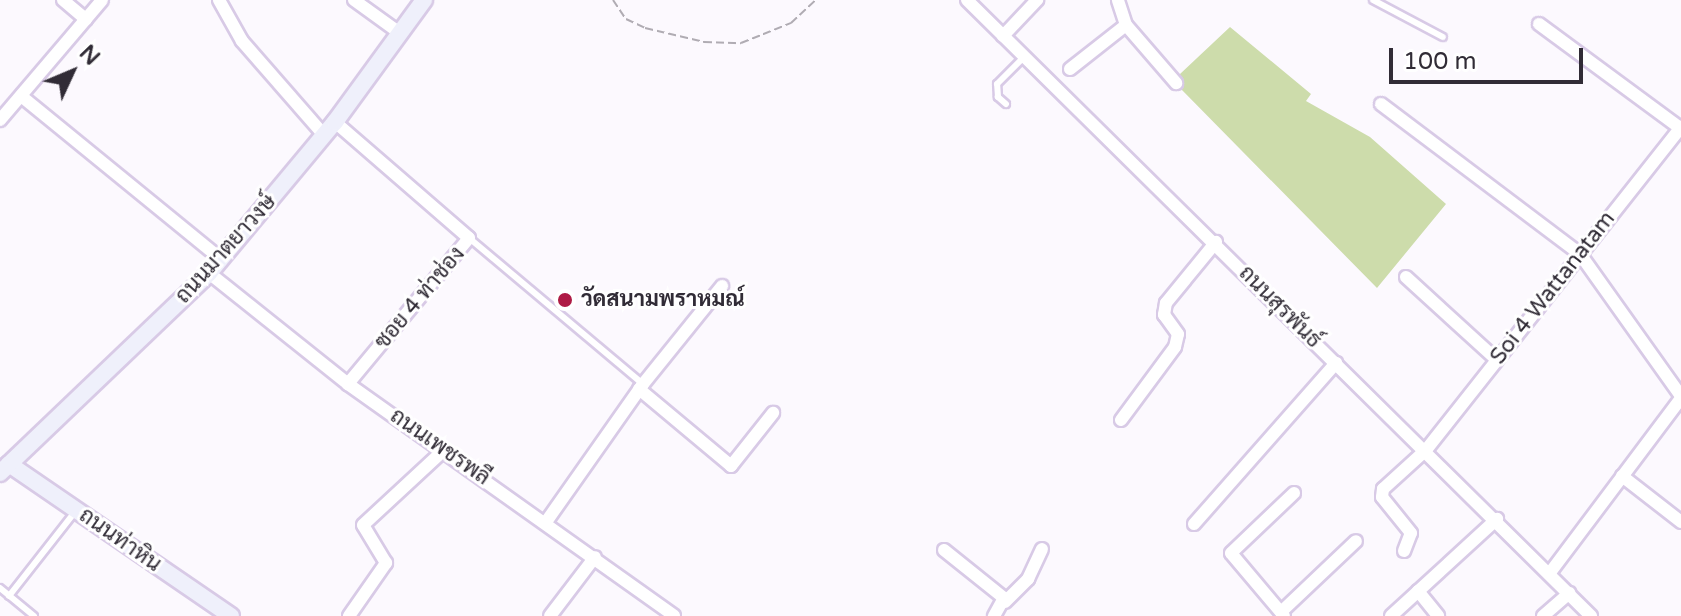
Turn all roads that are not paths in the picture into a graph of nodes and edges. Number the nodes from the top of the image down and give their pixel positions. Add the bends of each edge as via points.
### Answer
1 (63, 0) edge
2 (102, 0) edge
3 (219, 0) edge
4 (354, 0) edge
5 (424, 0) edge
6 (967, 0) edge
7 (1037, 0) edge
8 (1118, 0) edge
9 (1373, 0) edge
10 (86, 19) junction
11 (1539, 24) dead end
12 (1126, 25) junction
13 (400, 33) junction
14 (1003, 36) junction
15 (1443, 37) dead end
16 (1024, 57) junction
17 (1070, 69) dead end
18 (1176, 83) dead end
19 (21, 96) junction
20 (1006, 104) dead end
21 (1381, 104) dead end
22 (2, 115) edge
23 (1681, 128) edge
24 (329, 129) junction
25 (469, 238) junction
26 (1216, 242) junction
27 (1580, 254) junction
28 (221, 259) junction
29 (209, 273) junction
30 (1406, 277) dead end
31 (722, 286) dead end
32 (1497, 360) junction
33 (1336, 363) junction
34 (348, 384) junction
35 (641, 386) junction
36 (1681, 397) edge
37 (773, 413) dead end
38 (1121, 420) dead end
39 (444, 450) junction
40 (1426, 450) junction
41 (3, 467) edge
42 (1622, 476) junction
43 (1294, 493) dead end
44 (76, 510) junction
45 (1497, 519) junction
46 (546, 522) junction
47 (1681, 522) edge
48 (1194, 524) dead end
49 (1356, 541) dead end
50 (1042, 549) dead end
51 (944, 550) dead end
52 (1404, 551) dead end
53 (595, 557) junction
54 (1549, 574) junction
55 (0, 588) edge
56 (1418, 591) junction
57 (1569, 593) junction
58 (9, 596) junction
59 (1005, 602) junction
60 (1282, 614) edge
61 (34, 616) edge
62 (231, 616) edge
63 (349, 616) edge
64 (550, 616) edge
65 (674, 616) edge
66 (994, 616) edge
67 (1391, 616) edge
68 (1438, 616) edge
69 (1543, 616) edge
70 (1591, 616) edge

1 - 10 street
2 - 10 street
3 - 24 street, ซอย 4 ท่าช่อง via 242,41
4 - 13 street
5 - 13 street, ถนนมาตยาวงษ์
6 - 14 street, ถนนสุรพันธ์
7 - 14 street
8 - 12 street
9 - 15 lane
10 - 19 street
11 - 23 street
12 - 17 street
12 - 18 street
13 - 24 street, ถนนมาตยาวงษ์
14 - 16 street, ถนนสุรพันธ์
16 - 20 lane via 997,84 998,97
16 - 26 street, ถนนสุรพันธ์
19 - 22 street
19 - 28 street
21 - 27 street
23 - 27 street, Soi 4 Wattanatam
24 - 25 street, ซอย 4 ท่าช่อง
24 - 28 street, ถนนมาตยาวงษ์
25 - 34 street, ซอย 4 ท่าช่อง
25 - 35 lane
26 - 33 street, ถนนสุรพันธ์
26 - 38 street via 1166,303 1164,315 1178,334 1175,347
27 - 32 street, Soi 4 Wattanatam
27 - 36 street
28 - 29 street, ถนนมาตยาวงษ์
29 - 34 street, ถนนเพชรพลี
29 - 41 street, ถนนมาตยาวงษ์
30 - 32 street
31 - 35 street
32 - 40 street, Soi 4 Wattanatam
33 - 40 street, ถนนสุรพันธ์
33 - 48 street
34 - 39 street, ถนนเพชรพลี
35 - 37 street via 731,466
35 - 46 street
36 - 42 street
39 - 46 street, ถนนเพชรพลี
39 - 63 street via 363,525 386,563
40 - 45 street, ถนนสุรพันธ์
40 - 52 street, Soi 4 Wattanatam via 1381,494 1411,533
41 - 44 street, ถนนท่าหิน
42 - 47 street
42 - 54 street
43 - 60 street via 1231,553
44 - 58 lane
44 - 62 street, ถนนท่าหิน
45 - 54 street, ถนนสุรพันธ์
45 - 56 street
46 - 53 street, ถนนเพชรพลี
49 - 60 street
50 - 59 street via 1028,579
51 - 59 street
53 - 64 street
53 - 65 street, ถนนเพชรพลี
54 - 57 street, ถนนสุรพันธ์
55 - 58 lane
56 - 67 street
56 - 68 street
57 - 69 street
57 - 70 street, ถนนสุรพันธ์
58 - 61 lane
59 - 66 street

